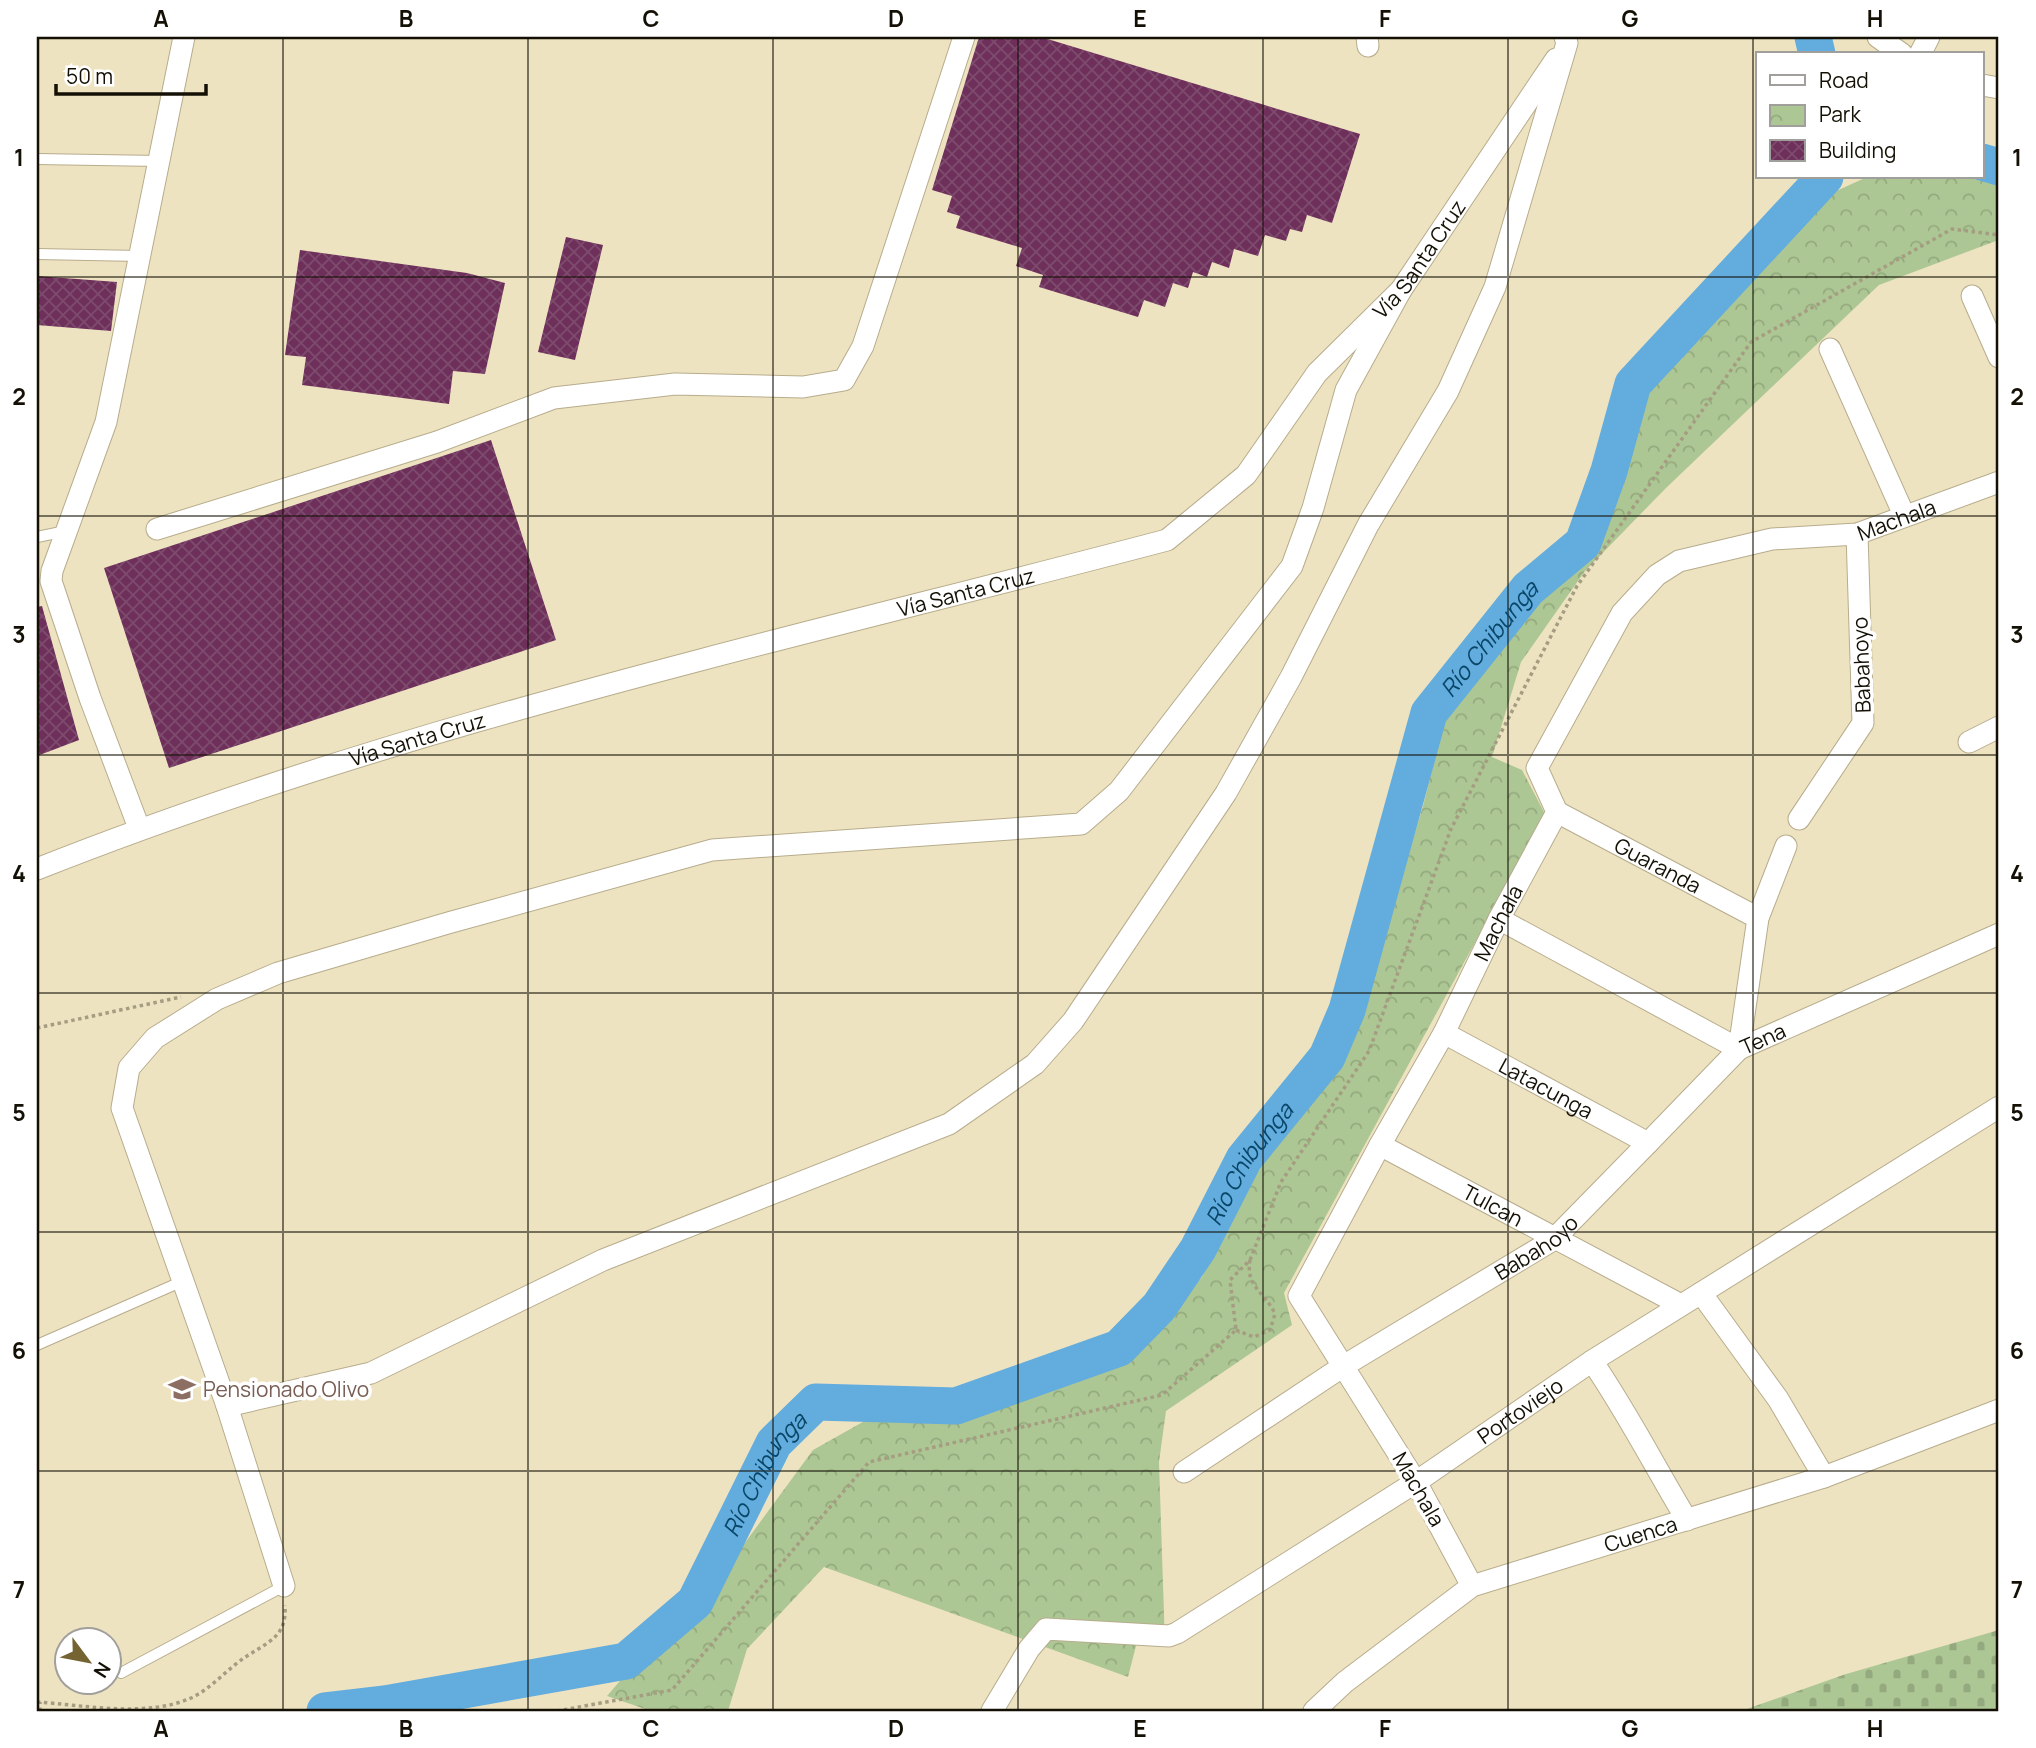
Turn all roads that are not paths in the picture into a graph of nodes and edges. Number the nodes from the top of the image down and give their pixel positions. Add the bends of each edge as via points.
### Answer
1 (184, 37) edge
2 (964, 37) edge
3 (1878, 37) edge
4 (1569, 39) edge
5 (1899, 52) edge
6 (37, 159) edge
7 (159, 161) junction
8 (37, 254) edge
9 (139, 256) junction
10 (1401, 290) junction
11 (1972, 296) dead end
12 (1830, 349) dead end
13 (1999, 357) edge
14 (1999, 482) edge
15 (1904, 515) junction
16 (157, 529) dead end
17 (66, 531) junction
18 (1857, 534) junction
19 (37, 537) edge
20 (1999, 727) edge
21 (1969, 742) dead end
22 (1557, 812) junction
23 (1799, 819) dead end
24 (139, 828) junction
25 (1786, 846) dead end
26 (37, 869) edge
27 (1758, 918) junction
28 (1499, 919) junction
29 (1999, 934) edge
30 (1444, 1034) junction
31 (1739, 1049) junction
32 (1999, 1107) edge
33 (1648, 1143) junction
34 (1380, 1145) junction
35 (1553, 1240) junction
36 (183, 1281) junction
37 (1701, 1293) junction
38 (1681, 1305) junction
39 (37, 1345) edge
40 (1592, 1361) junction
41 (1345, 1365) junction
42 (227, 1406) junction
43 (1999, 1410) edge
44 (1184, 1472) dead end
45 (1824, 1478) junction
46 (1416, 1482) junction
47 (1687, 1520) junction
48 (284, 1586) joint
49 (1472, 1586) junction
50 (122, 1672) edge
51 (992, 1711) edge
52 (1314, 1711) edge

1 - 7 street
2 - 16 street via 863,346 844,380 803,387 675,384 554,398 437,443
3 - 5 street
4 - 10 street, Vía Santa Cruz
4 - 42 street via 1495,287 1448,391 1368,526 1226,793 1073,1021 1035,1064 948,1124 603,1260 371,1373
6 - 7 lane
7 - 9 street
8 - 9 lane
9 - 17 street via 106,422
10 - 24 street, Vía Santa Cruz via 1317,373 1246,475 1167,540 550,699 263,785
10 - 36 street via 1346,390 1292,566 1103,807 1081,824 712,850 317,961 217,999 155,1038 137,1058 129,1068 122,1108
11 - 13 street
12 - 15 street
14 - 15 street, Machala
15 - 18 street, Machala
17 - 19 lane
17 - 24 street via 51,581
18 - 22 street, Machala via 1772,539 1679,561 1657,575 1622,613 1537,768
18 - 23 street, Babahoyo via 1863,723
20 - 21 street
22 - 27 street, Guaranda
22 - 28 street, Machala
24 - 26 street, Vía Santa Cruz
25 - 27 street
27 - 31 street
28 - 30 street, Machala
28 - 31 street, Tena
29 - 31 street, Tena
30 - 33 street, Latacunga
30 - 34 street, Machala
31 - 33 street, Babahoyo
32 - 37 street, Portoviejo
33 - 35 street, Babahoyo
34 - 35 street, Tulcan
34 - 41 street, Machala via 1299,1296
35 - 38 street, Tulcan
35 - 41 street, Babahoyo
36 - 39 lane
36 - 42 street
37 - 38 street, Portoviejo
37 - 45 street via 1778,1399
38 - 40 street, Portoviejo
40 - 46 street, Portoviejo
40 - 47 street via 1629,1416
41 - 44 street, Babahoyo
41 - 46 street, Machala
42 - 48 street
43 - 45 street, Cuenca
45 - 47 street, Cuenca
46 - 49 street, Machala
46 - 51 street, Portoviejo via 1177,1633 1046,1629
47 - 49 street, Cuenca
48 - 50 lane
49 - 52 street, Cuenca via 1345,1682

